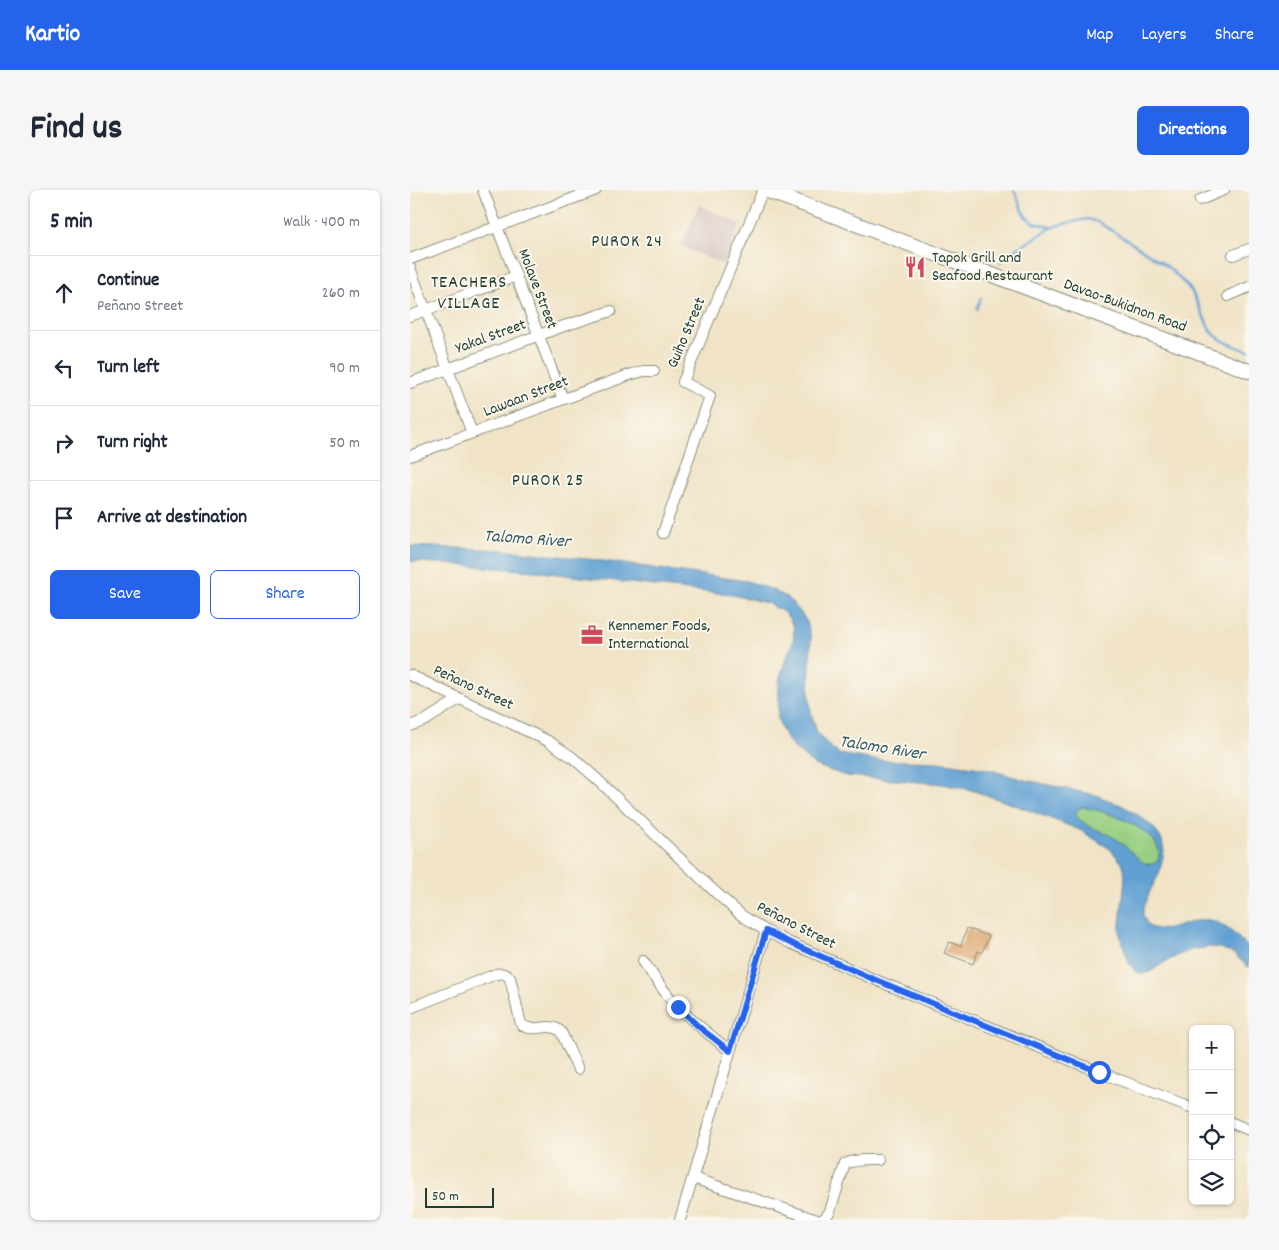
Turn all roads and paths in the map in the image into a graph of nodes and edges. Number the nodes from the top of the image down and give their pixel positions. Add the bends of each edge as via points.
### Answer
1 (483, 190) edge
2 (596, 190) edge
3 (764, 190) edge
4 (1224, 190) edge
5 (1200, 200) dead end
6 (497, 227) junction
7 (1249, 249) edge
8 (1233, 255) dead end
9 (410, 259) edge
10 (410, 268) edge
11 (516, 276) junction
12 (1249, 286) edge
13 (1228, 296) dead end
14 (426, 310) junction
15 (612, 311) dead end
16 (410, 316) edge
17 (539, 335) junction
18 (448, 369) junction
19 (654, 371) dead end
20 (1249, 371) edge
21 (410, 383) edge
22 (563, 398) junction
23 (472, 433) junction
24 (410, 456) edge
25 (663, 533) dead end
26 (410, 675) edge
27 (459, 699) junction
28 (410, 726) edge
29 (766, 931) junction
30 (643, 961) dead end
31 (410, 1008) edge
32 (730, 1051) junction
33 (578, 1069) dead end
34 (1189, 1106) edge
35 (1234, 1124) edge
36 (1249, 1130) edge
37 (878, 1160) dead end
38 (693, 1178) junction
39 (680, 1220) edge
40 (817, 1220) edge
41 (822, 1220) edge

1 - 6 street, Molave Street
2 - 6 street
3 - 20 highway, Davao-Bukidnon Road
3 - 25 street, Guiho Street via 683,382 710,396
4 - 5 street
6 - 9 street
6 - 11 street, Molave Street
7 - 8 street
10 - 14 street
11 - 14 street
11 - 17 street, Molave Street
12 - 13 street
14 - 16 street
14 - 18 street
15 - 17 street, Yakal Street
17 - 18 street, Yakal Street
17 - 22 street, Molave Street
18 - 21 street, Yakal Street
18 - 23 street
19 - 22 street, Lawaan Street via 629,375
22 - 23 street, Lawaan Street
23 - 24 street, Lawaan Street
26 - 27 street, Peñano Street
27 - 28 street
27 - 29 street, Peñano Street via 548,741 572,757 713,890 741,915
29 - 32 street
29 - 34 street, Peñano Street via 871,978
30 - 32 street via 678,1007
31 - 33 street via 496,974 506,974 510,978 524,1028 558,1029
32 - 38 street
35 - 36 street
37 - 41 street via 857,1160 845,1164 830,1210
38 - 39 street
38 - 40 street

